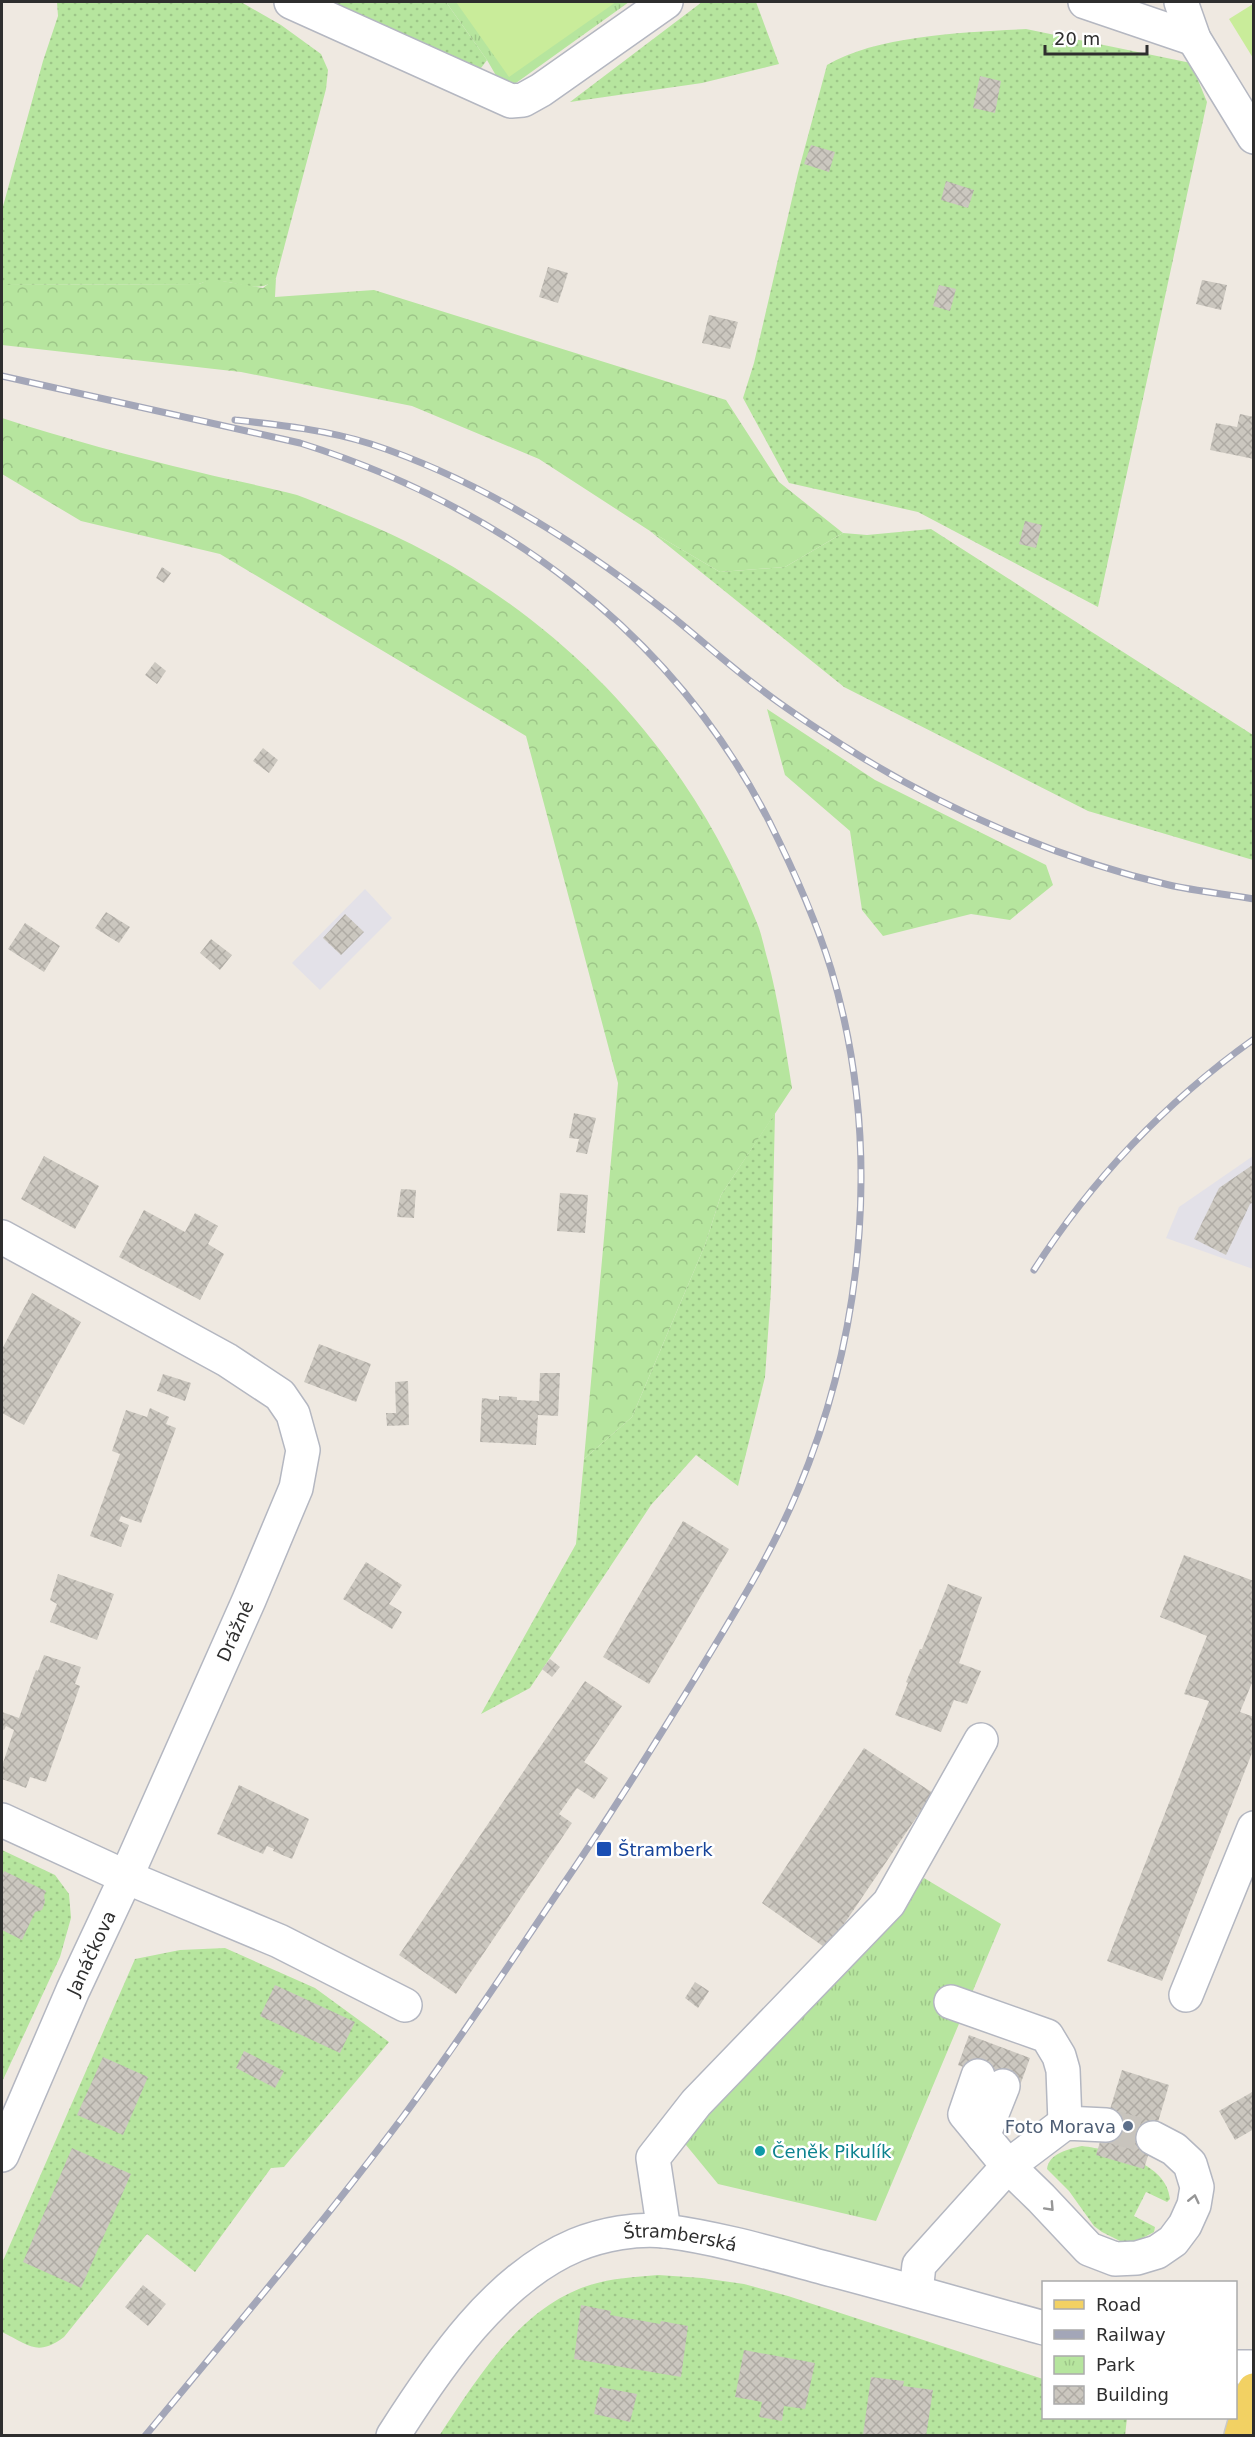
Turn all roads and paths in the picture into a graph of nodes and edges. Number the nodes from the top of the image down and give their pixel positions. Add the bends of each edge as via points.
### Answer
1 (291, 2) edge
2 (666, 2) edge
3 (1085, 2) edge
4 (1180, 2) edge
5 (1194, 39) junction
6 (1254, 137) edge
7 (2, 1237) edge
8 (981, 1740) dead end
9 (2, 1820) edge
10 (1254, 1828) edge
11 (126, 1877) junction
12 (1186, 1995) dead end
13 (951, 2002) dead end
14 (405, 2005) dead end
15 (990, 2081) dead end
16 (1065, 2123) junction
17 (1106, 2125) tunnel mouth
18 (1153, 2138) tunnel mouth
19 (2, 2155) edge
20 (1008, 2166) junction
21 (664, 2231) junction
22 (916, 2292) junction
23 (1042, 2327) edge
24 (1237, 2367) edge
25 (1254, 2367) edge
26 (1254, 2390) edge
27 (393, 2436) edge
28 (1241, 2436) edge

1 - 2 street via 511,101 524,100 542,90
3 - 5 street
4 - 5 street
5 - 6 street
7 - 11 street, Drážné via 227,1360 280,1395 293,1414 303,1450 296,1488
8 - 21 street via 889,1903 696,2103 653,2158
9 - 11 street
10 - 12 street
11 - 14 street via 279,1941
11 - 19 street, Janáčkova
13 - 16 street via 1047,2036 1063,2070
15 - 20 street via 964,2114
16 - 17 street
16 - 20 street
20 -> 18 street via 1089,2249 1116,2259 1137,2258 1157,2252 1173,2241 1194,2205 1197,2187 1190,2164 1174,2149
20 - 22 street via 919,2265
21 - 22 street, Štramberská via 764,2251
21 - 27 street, Štramberská via 632,2231 577,2245 521,2280 461,2341
22 - 23 street, Štramberská
24 - 25 street
26 - 28 main road

